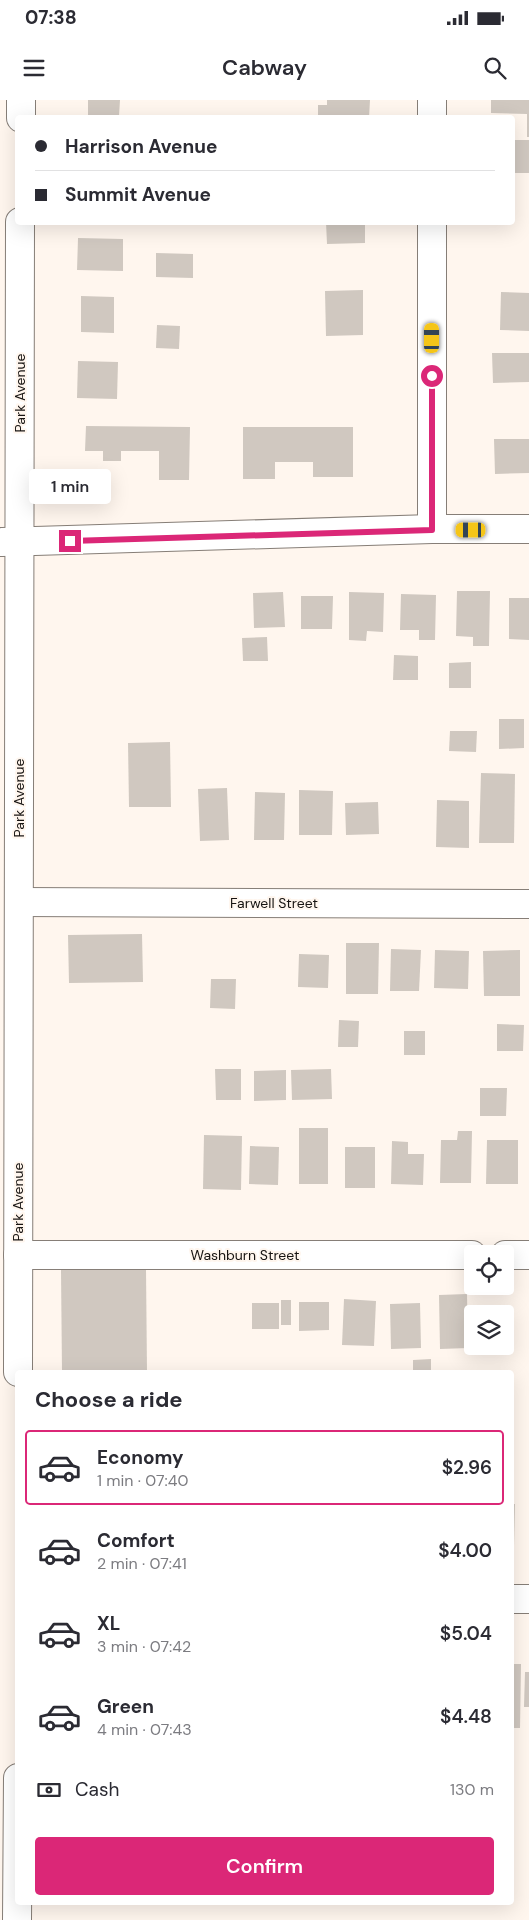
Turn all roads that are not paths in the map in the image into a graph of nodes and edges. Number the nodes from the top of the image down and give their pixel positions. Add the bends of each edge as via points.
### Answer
1 (21, 100) edge
2 (432, 100) edge
3 (21, 115) edge
4 (432, 115) edge
5 (19, 225) edge
6 (432, 225) edge
7 (10, 260) edge
8 (432, 530) junction
9 (529, 530) edge
10 (9, 542) edge
11 (19, 902) junction
12 (529, 904) edge
13 (18, 1255) junction
14 (464, 1255) edge
15 (514, 1255) edge
16 (529, 1255) edge
17 (18, 1370) edge
18 (514, 1599) edge
19 (529, 1599) edge
20 (17, 1905) edge
21 (17, 1920) edge

1 - 3 street
2 - 4 street
5 - 7 street, Park Avenue
6 - 8 street
7 - 10 street, Park Avenue
8 - 9 street
8 - 10 street
10 - 11 street, Park Avenue
11 - 12 street, Farwell Street
11 - 13 street, Park Avenue
13 - 14 street, Washburn Street
13 - 17 street, Park Avenue
15 - 16 street
18 - 19 street
20 - 21 street

